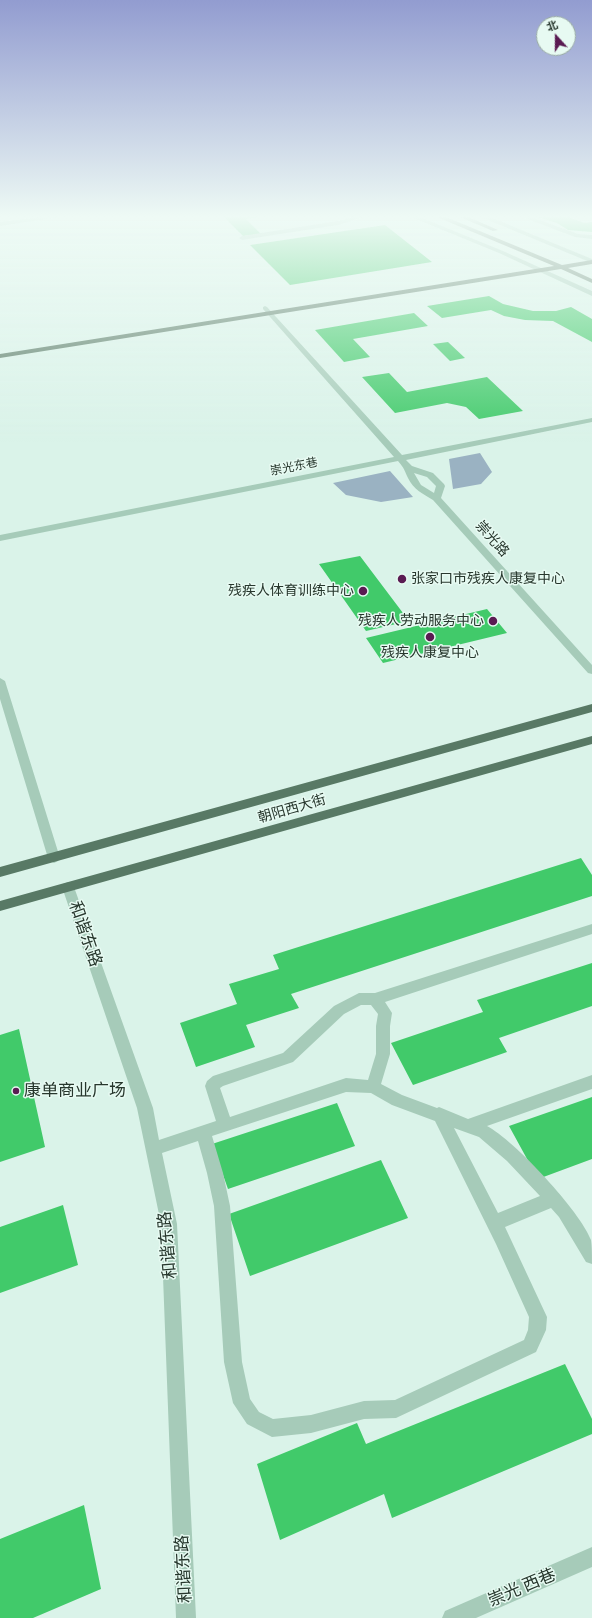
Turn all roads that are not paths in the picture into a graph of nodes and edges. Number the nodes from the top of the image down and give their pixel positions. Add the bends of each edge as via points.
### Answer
1 (389, 291) edge
2 (405, 291) edge
3 (268, 311) junction
4 (0, 350) edge
5 (0, 356) edge
6 (592, 420) edge
7 (401, 458) junction
8 (409, 468) junction
9 (436, 498) junction
10 (0, 538) edge
11 (592, 671) edge
12 (0, 682) edge
13 (592, 708) edge
14 (592, 740) edge
15 (54, 858) junction
16 (0, 872) edge
17 (68, 887) junction
18 (0, 906) edge
19 (592, 929) edge
20 (375, 999) junction
21 (592, 1082) edge
22 (373, 1086) junction
23 (439, 1114) junction
24 (225, 1125) junction
25 (469, 1126) junction
26 (203, 1132) junction
27 (153, 1148) junction
28 (554, 1199) junction
29 (494, 1223) junction
30 (592, 1256) edge
31 (592, 1557) edge
32 (186, 1618) edge
33 (452, 1618) edge

1 - 3 main road
2 - 3 main road
3 - 4 main road
3 - 5 main road
3 - 7 street, 崇光路
6 - 7 street, 崇光东巷
7 - 8 street, 崇光路
7 - 10 street, 崇光东巷
8 - 9 street, 崇光路 via 410,478 422,490
8 - 9 street via 430,475 441,486
9 - 11 street, 崇光路
12 - 15 street
13 - 15 main road, 朝阳西大街
14 - 17 main road, 朝阳西大街
15 - 16 main road, 朝阳西大街
17 - 18 main road, 朝阳西大街
17 - 27 street, 和谐东路 via 145,1108
19 - 20 street
20 - 22 street via 385,1013 383,1054
20 - 24 street via 359,999 339,1010 288,1058 218,1081 212,1086
21 - 25 street
22 - 23 street via 396,1100
22 - 24 street via 346,1085
23 - 25 street
23 - 29 street
24 - 26 street
25 - 28 street via 484,1132 513,1156
26 - 27 street
26 - 29 street via 222,1206 233,1362 242,1402 253,1418 272,1428 311,1424 364,1410 396,1409 530,1346 538,1330 538,1317
27 - 32 street, 和谐东路 via 169,1224
28 - 29 street
28 - 30 street via 565,1211
31 - 33 street, 崇光 西巷

